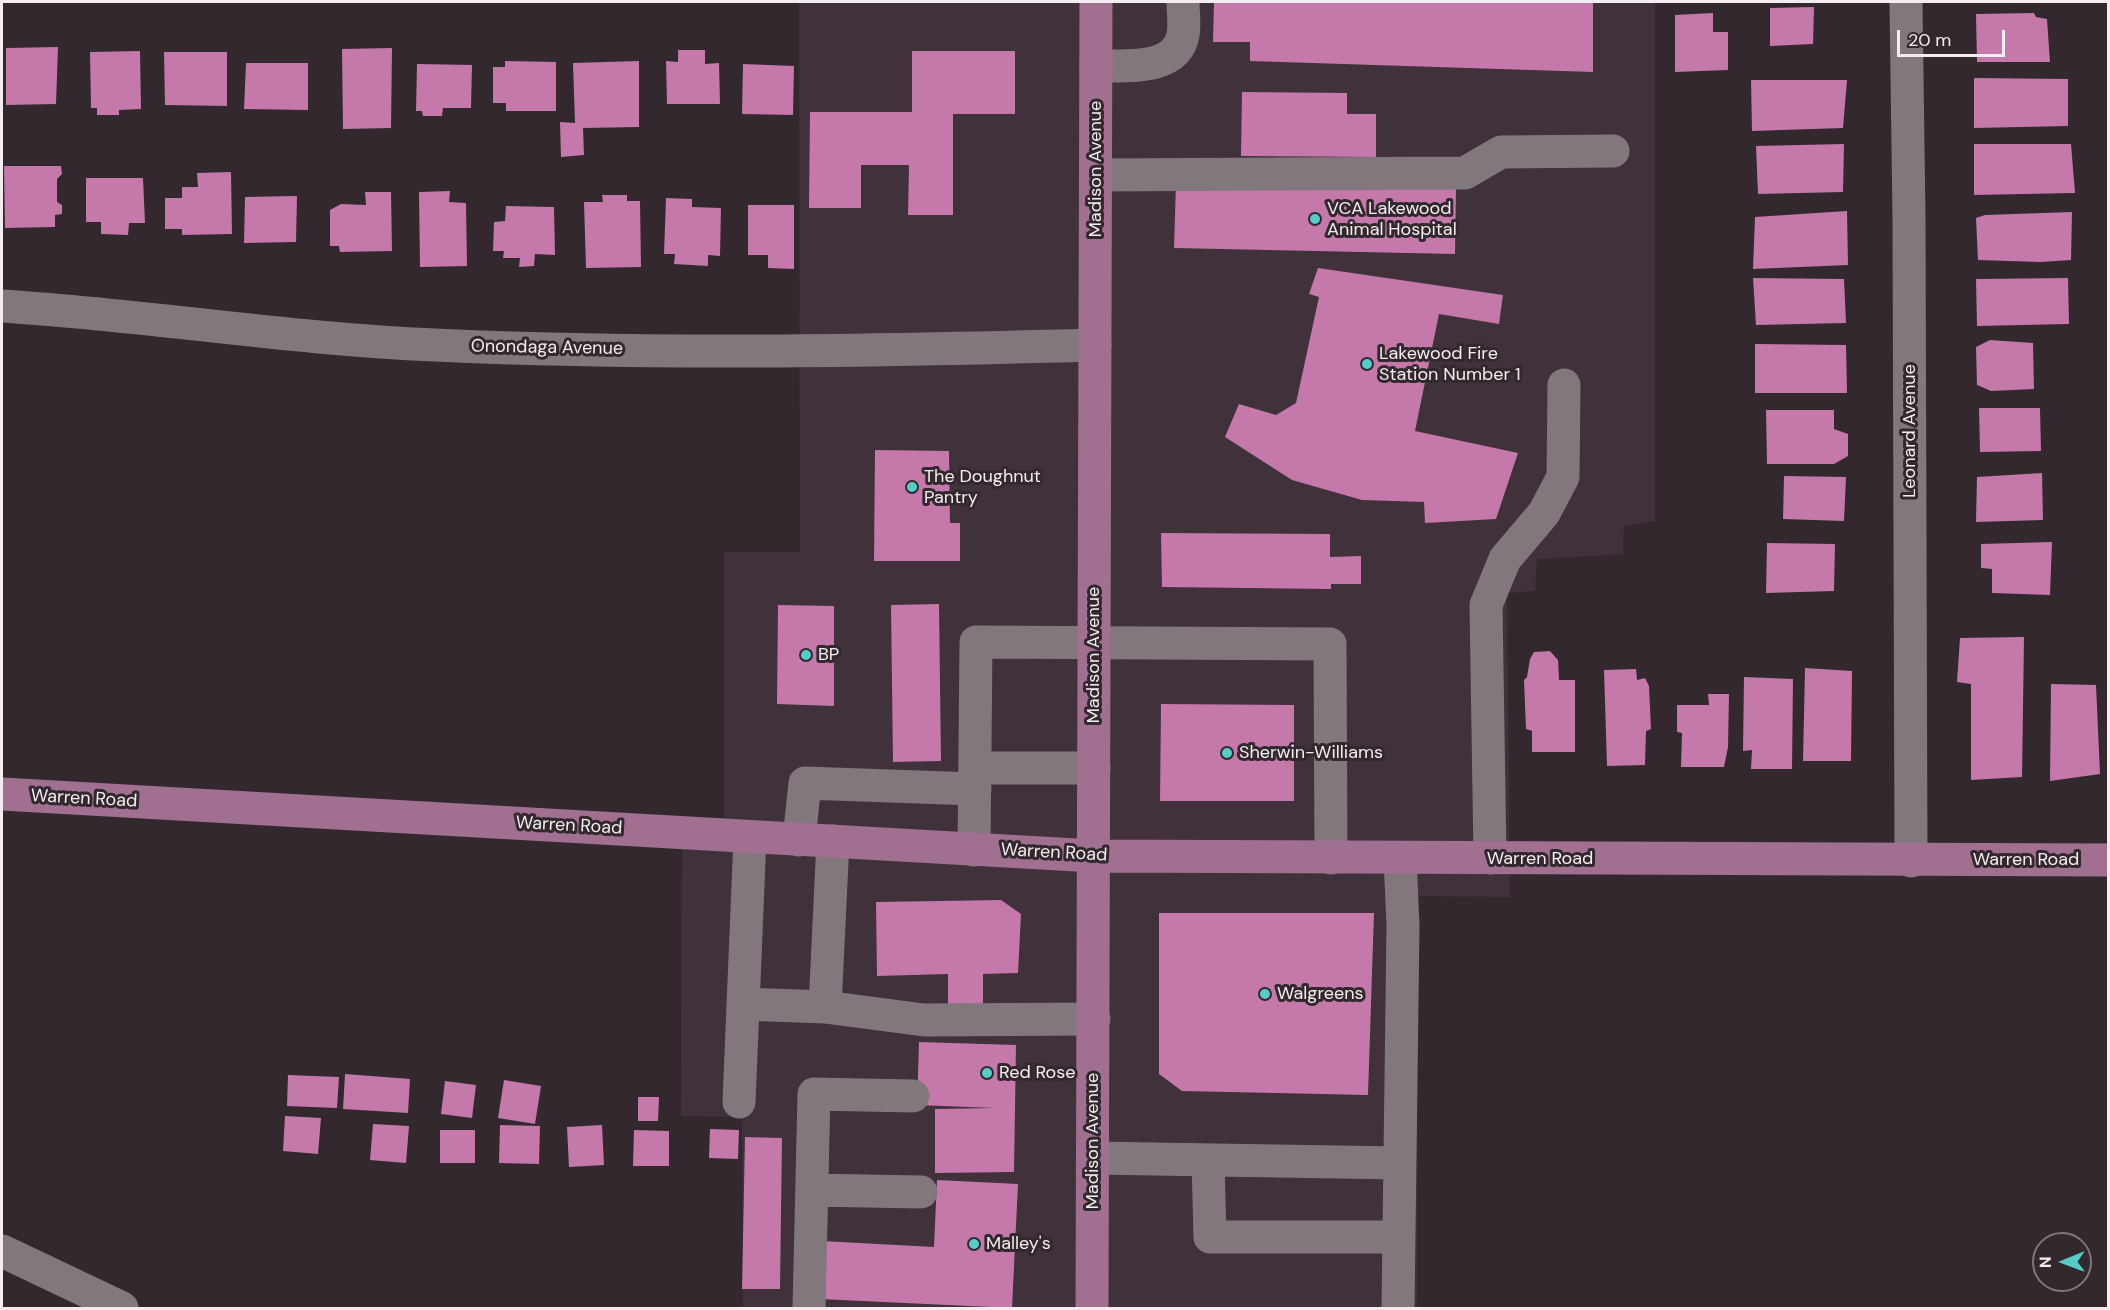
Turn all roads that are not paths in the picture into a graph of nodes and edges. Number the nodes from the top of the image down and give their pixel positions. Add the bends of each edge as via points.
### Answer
1 (1096, 2) edge
2 (1183, 2) edge
3 (1906, 2) edge
4 (1096, 66) junction
5 (1613, 151) dead end
6 (1096, 176) junction
7 (2, 306) edge
8 (1095, 345) junction
9 (1564, 385) dead end
10 (1094, 641) junction
11 (1094, 768) junction
12 (975, 779) junction
13 (2, 794) edge
14 (750, 837) junction
15 (799, 840) junction
16 (832, 841) junction
17 (974, 850) junction
18 (1094, 856) junction
19 (1331, 858) junction
20 (1400, 858) junction
21 (1490, 858) junction
22 (2109, 860) edge
23 (1911, 861) junction
24 (743, 1004) junction
25 (825, 1007) junction
26 (1094, 1019) junction
27 (913, 1096) dead end
28 (740, 1102) dead end
29 (1093, 1158) junction
30 (1208, 1160) junction
31 (1400, 1163) junction
32 (812, 1190) junction
33 (921, 1192) dead end
34 (1399, 1237) junction
35 (2, 1251) edge
36 (122, 1308) edge
37 (809, 1308) edge
38 (1092, 1308) edge
39 (1398, 1308) edge

1 - 4 main road, Madison Avenue
2 - 4 street via 1183,37 1174,51 1157,64
3 - 23 street, Leonard Avenue
4 - 6 main road, Madison Avenue
5 - 6 street via 1501,152 1465,173
6 - 8 main road, Madison Avenue
7 - 8 street, Onondaga Avenue via 322,339 446,346 936,350
8 - 10 main road, Madison Avenue
9 - 21 street via 1563,477 1544,513 1505,559 1486,605
10 - 11 main road, Madison Avenue
10 - 12 street via 976,642
10 - 19 street via 1330,644
11 - 12 street
11 - 18 main road, Madison Avenue
12 - 15 street via 805,783
12 - 17 street
13 - 14 main road, Warren Road
14 - 15 main road, Warren Road
14 - 24 street
15 - 16 main road, Warren Road
16 - 17 main road, Warren Road
16 - 25 street
17 - 18 main road, Warren Road
18 - 19 main road, Warren Road
18 - 26 main road, Madison Avenue
19 - 20 main road, Warren Road
20 - 21 main road, Warren Road
20 - 31 street via 1403,925
21 - 23 main road, Warren Road
22 - 23 main road, Warren Road
24 - 25 street
24 - 28 street
25 - 26 street via 924,1020
26 - 29 main road, Madison Avenue
27 - 32 street via 814,1094
29 - 30 street
29 - 38 main road, Madison Avenue
30 - 31 street
30 - 34 street via 1210,1237
31 - 34 street
32 - 33 street
32 - 37 street
34 - 39 street
35 - 36 street

